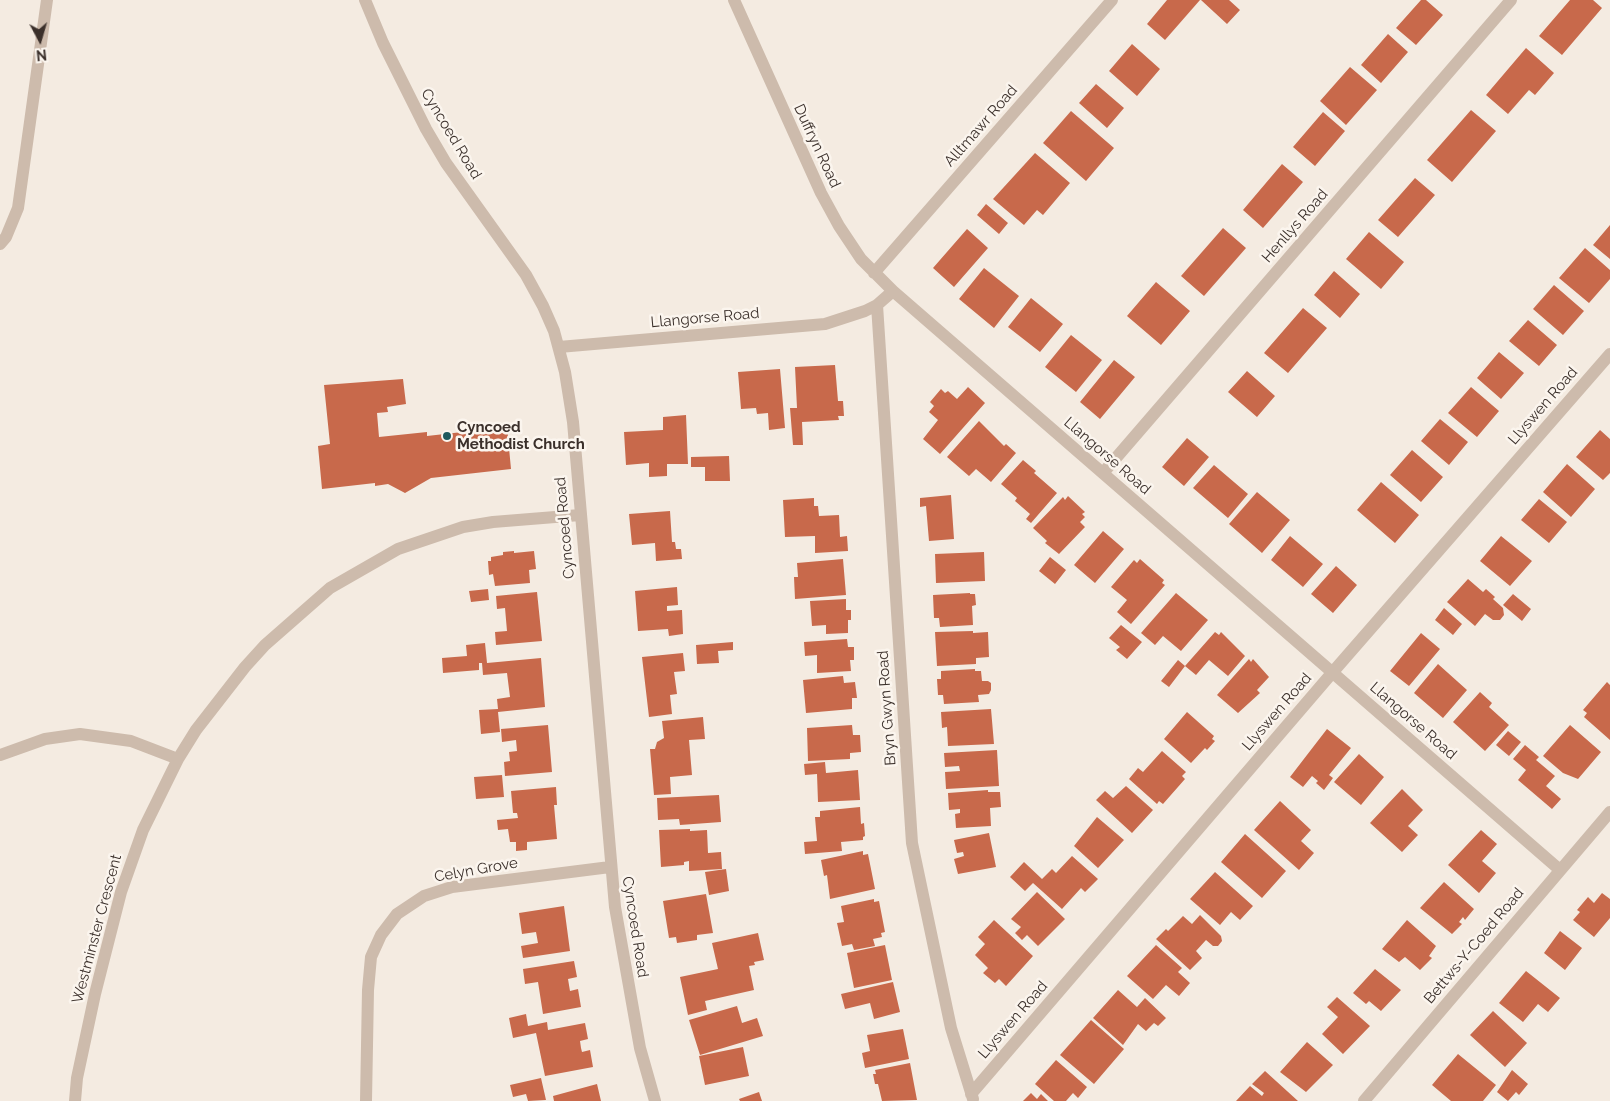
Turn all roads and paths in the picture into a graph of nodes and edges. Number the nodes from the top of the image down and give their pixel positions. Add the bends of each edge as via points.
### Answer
1 (47, 0) edge
2 (366, 0) edge
3 (734, 0) edge
4 (1112, 0) edge
5 (1511, 0) edge
6 (0, 244) edge
7 (874, 273) junction
8 (893, 291) junction
9 (877, 305) junction
10 (559, 347) junction
11 (1610, 354) edge
12 (1103, 473) junction
13 (580, 516) junction
14 (1332, 673) junction
15 (0, 755) edge
16 (178, 759) junction
17 (1610, 812) edge
18 (610, 867) junction
19 (1560, 870) junction
20 (972, 1097) edge
21 (74, 1101) edge
22 (366, 1101) edge
23 (654, 1101) edge
24 (1364, 1101) edge

1 - 6 street via 18,208 10,230
2 - 10 street, Cyncoed Road via 383,43 426,129 446,163 526,275 543,306
3 - 7 street, Duffryn Road via 821,193 850,244
4 - 7 street, Alltmawr Road
5 - 12 street, Henllys Road
7 - 8 street, Duffryn Road
8 - 9 street, Llangorse Road
8 - 12 street, Llangorse Road
9 - 10 street, Llangorse Road via 825,324
9 - 20 street, Bryn Gwyn Road via 912,843 951,1028
10 - 13 street, Cyncoed Road via 573,422
11 - 14 street, Llyswen Road
12 - 14 street, Llangorse Road
13 - 16 street, Westminster Crescent via 463,527 398,549 330,588 265,644 196,730
13 - 18 street, Cyncoed Road
14 - 19 street, Llangorse Road
14 - 20 street, Llyswen Road
15 - 16 street via 45,739 80,734 130,741
16 - 21 street, Westminster Crescent via 143,830 121,892 95,994
17 - 19 street, Bettws-Y-Coed Road
18 - 22 street, Celyn Grove via 452,887 424,896 397,914 381,935 371,958
18 - 23 street, Cyncoed Road via 630,997
19 - 24 street, Bettws-Y-Coed Road

